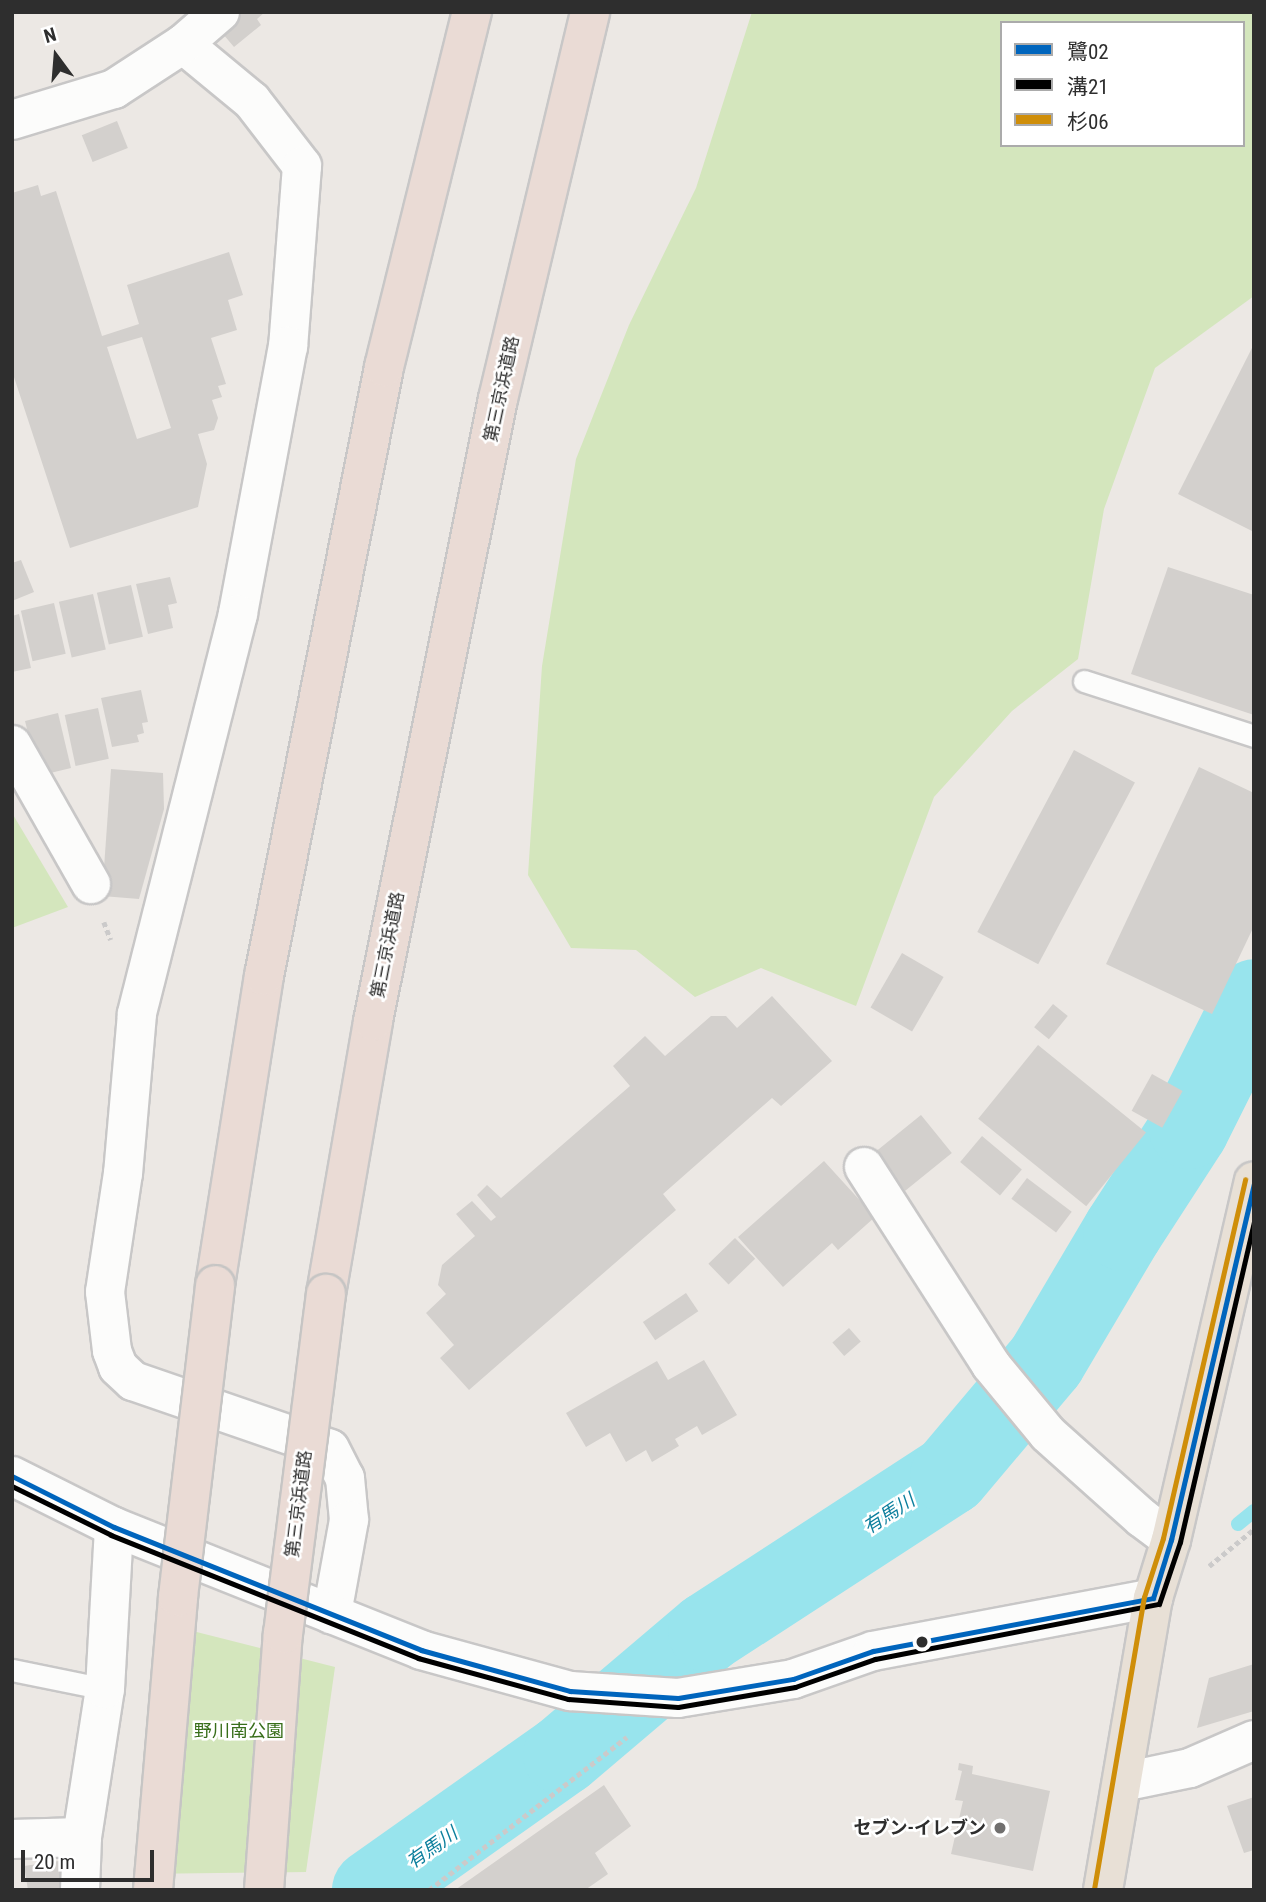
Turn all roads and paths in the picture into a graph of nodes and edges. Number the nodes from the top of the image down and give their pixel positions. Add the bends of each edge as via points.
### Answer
1 (220, 12) edge
2 (472, 12) edge
3 (590, 12) edge
4 (183, 44) junction
5 (12, 120) edge
6 (1084, 681) dead end
7 (1254, 736) edge
8 (12, 745) edge
9 (90, 884) dead end
10 (864, 1167) dead end
11 (1254, 1181) edge
12 (12, 1476) edge
13 (114, 1527) junction
14 (1171, 1540) junction
15 (1153, 1598) junction
16 (332, 1614) junction
17 (12, 1670) edge
18 (105, 1689) junction
19 (678, 1698) junction
20 (1254, 1740) edge
21 (1123, 1782) junction
22 (82, 1837) junction
23 (12, 1839) edge
24 (80, 1890) edge
25 (153, 1890) edge
26 (264, 1890) edge
27 (429, 1890) edge
28 (1103, 1890) edge

1 - 4 street
2 - 25 highway, bridge via 384,367 264,976 215,1285 178,1597
3 - 26 highway, 第三京浜道路, bridge via 493,426 373,1021 326,1294 283,1634
4 - 5 street via 114,89
4 - 16 street via 252,101 302,166 288,346 238,614 136,1014 123,1173 105,1292 118,1367 133,1381 330,1449 345,1478 349,1520
6 - 7 lane
8 - 9 street
10 - 14 street via 991,1365 1040,1424
11 - 14 main road
12 - 13 street
13 - 16 street
13 - 18 street
14 - 15 main road
15 - 19 street via 873,1651 793,1679
15 - 21 main road
16 - 19 street via 421,1650 570,1691
17 - 18 lane
18 - 22 street
19 - 27 path
20 - 21 street via 1190,1768
21 - 28 main road
22 - 23 street
22 - 24 street

